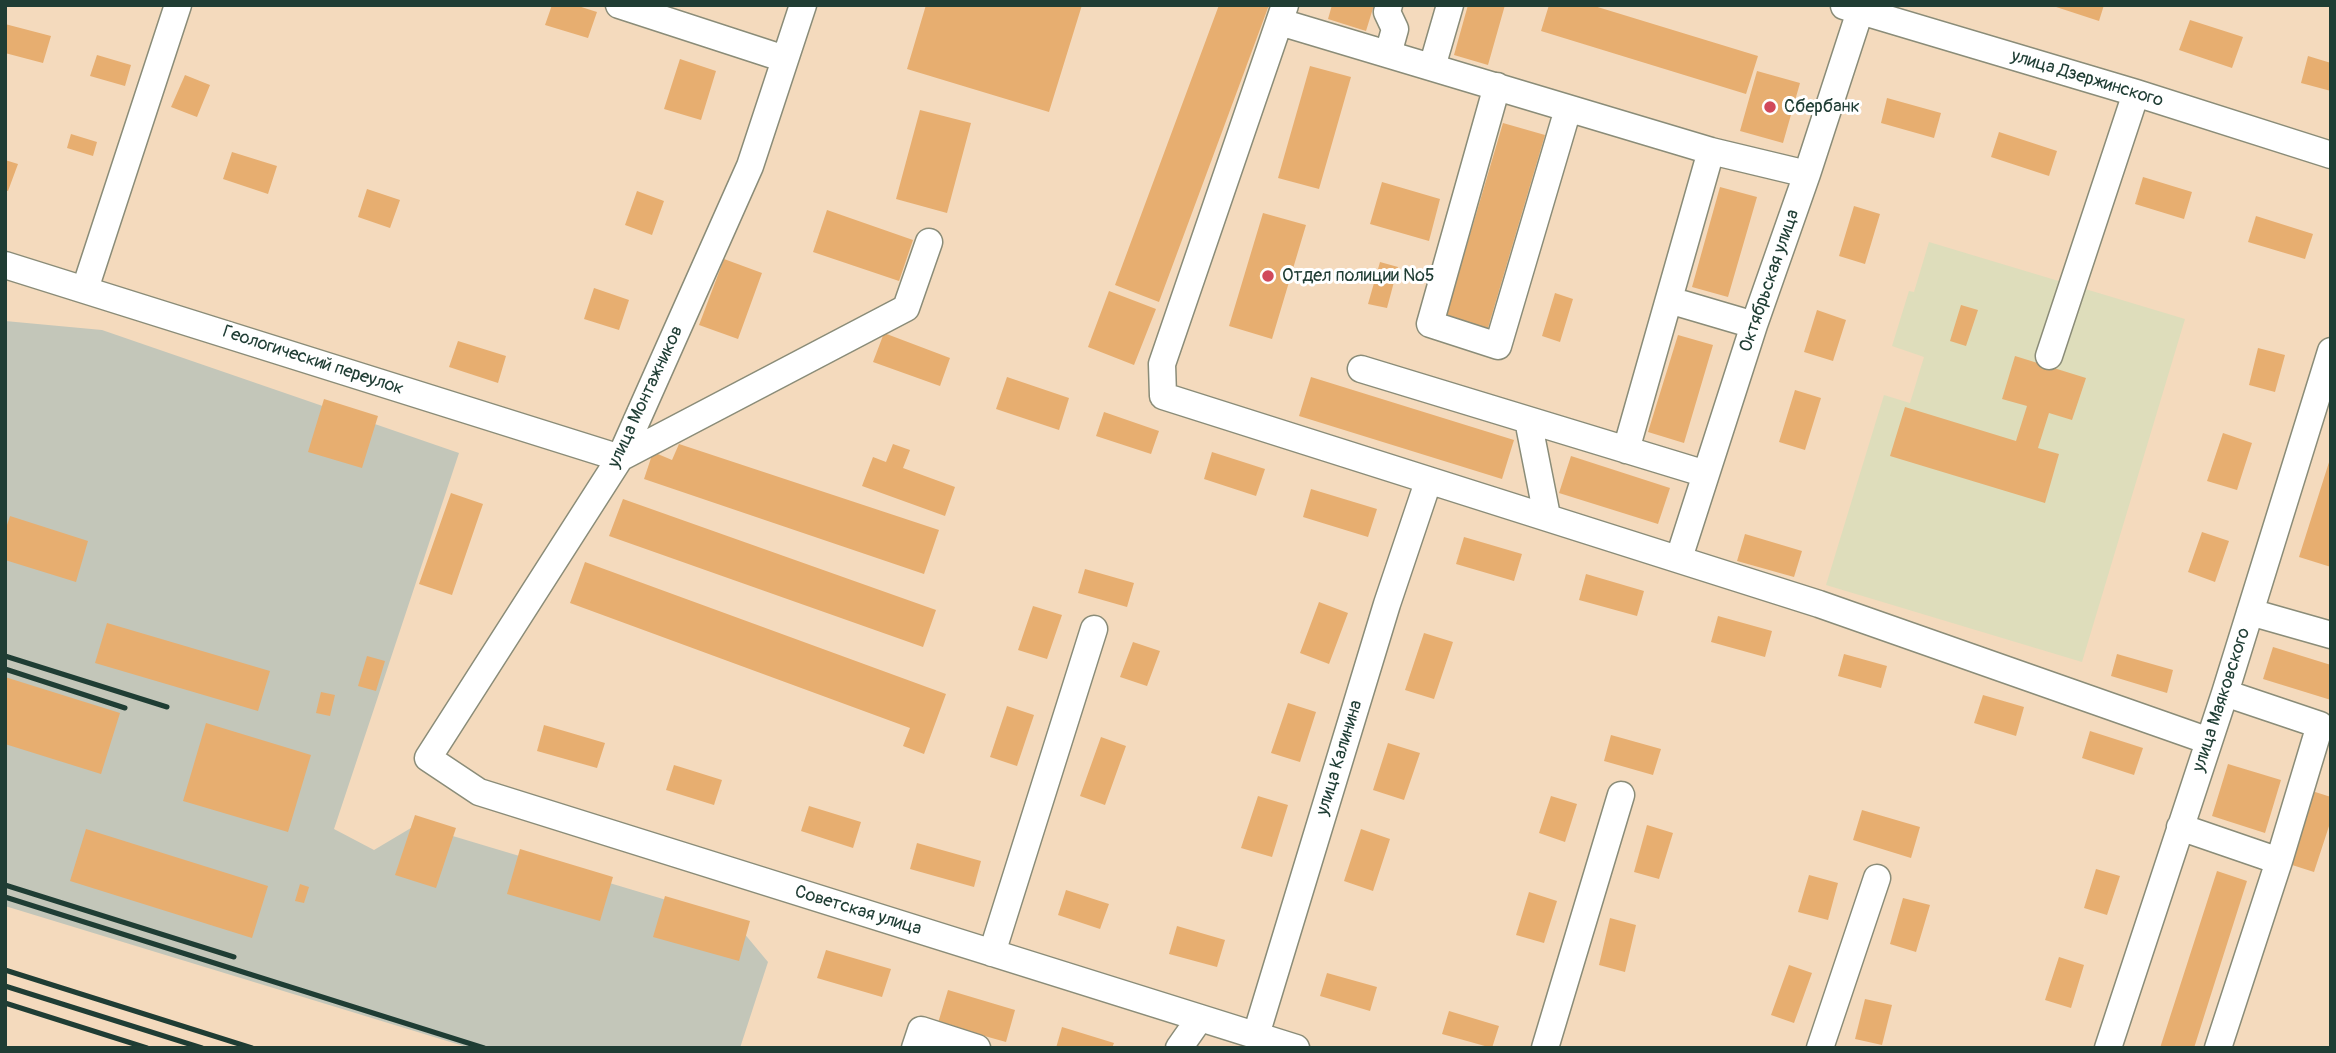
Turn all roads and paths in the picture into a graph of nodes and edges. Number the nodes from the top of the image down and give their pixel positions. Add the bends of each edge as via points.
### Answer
1 (178, 5) edge
2 (618, 5) edge
3 (803, 5) edge
4 (1389, 5) edge
5 (1450, 5) edge
6 (1855, 7) edge
7 (1282, 14) edge
8 (1388, 54) junction
9 (785, 59) junction
10 (1432, 67) junction
11 (1497, 86) junction
12 (2136, 93) junction
13 (1568, 109) junction
14 (1710, 151) junction
15 (2331, 155) edge
16 (1807, 174) junction
17 (929, 243) dead end
18 (5, 265) edge
19 (85, 289) junction
20 (1669, 300) junction
21 (1754, 325) junction
22 (2331, 351) edge
23 (2049, 356) dead end
24 (1361, 369) dead end
25 (1528, 420) junction
26 (1626, 450) junction
27 (620, 458) junction
28 (1706, 474) junction
29 (1428, 482) junction
30 (1547, 516) junction
31 (1679, 558) junction
32 (2250, 612) junction
33 (1094, 629) dead end
34 (2331, 635) edge
35 (2225, 692) junction
36 (2325, 727) edge
37 (2209, 741) junction
38 (428, 758) joint
39 (1620, 795) dead end
40 (2180, 827) junction
41 (2278, 860) junction
42 (1877, 878) dead end
43 (992, 953) junction
44 (1200, 1018) junction
45 (1256, 1035) junction
46 (915, 1048) edge
47 (977, 1048) edge
48 (1179, 1048) edge
49 (1296, 1048) edge
50 (1545, 1048) edge
51 (1820, 1048) edge
52 (2108, 1048) edge
53 (2218, 1048) edge

1 - 19 street
2 - 9 street
3 - 9 street, улица Монтажников
4 - 8 street via 1387,12 1395,29
5 - 10 street
6 - 12 street, улица Дзержинского
6 - 16 street, Октябрьская улица
7 - 8 street
7 - 29 street via 1162,364 1163,396
8 - 10 street
9 - 27 street, улица Монтажников via 750,166
10 - 11 street
11 - 13 street
11 - 13 street via 1430,324 1475,339 1498,346
12 - 15 street, улица Дзержинского
12 - 23 street
13 - 14 street
14 - 16 street
14 - 20 street
16 - 21 street, Октябрьская улица
17 - 27 street via 906,308
18 - 19 street, Геологический переулок
19 - 27 street, Геологический переулок
20 - 21 street
20 - 26 street
21 - 28 street, Октябрьская улица
22 - 32 street, улица Маяковского
24 - 25 street
25 - 26 street
25 - 30 street
26 - 28 street
27 - 38 street, улица Монтажников
28 - 31 street, Октябрьская улица
29 - 30 street
29 - 45 street, улица Калинина
30 - 31 street
31 - 37 street
32 - 34 street
32 - 35 street, улица Маяковского
33 - 43 street
35 - 36 street
35 - 37 street, улица Маяковского
36 - 41 street
37 - 40 street, улица Маяковского
38 - 43 street, Советская улица via 479,792
39 - 50 street
40 - 41 street
40 - 52 street, улица Маяковского
41 - 53 street
42 - 51 street
43 - 44 street, Советская улица
44 - 45 street, Советская улица
44 - 48 street
45 - 49 street, Советская улица
46 - 47 street via 921,1030

